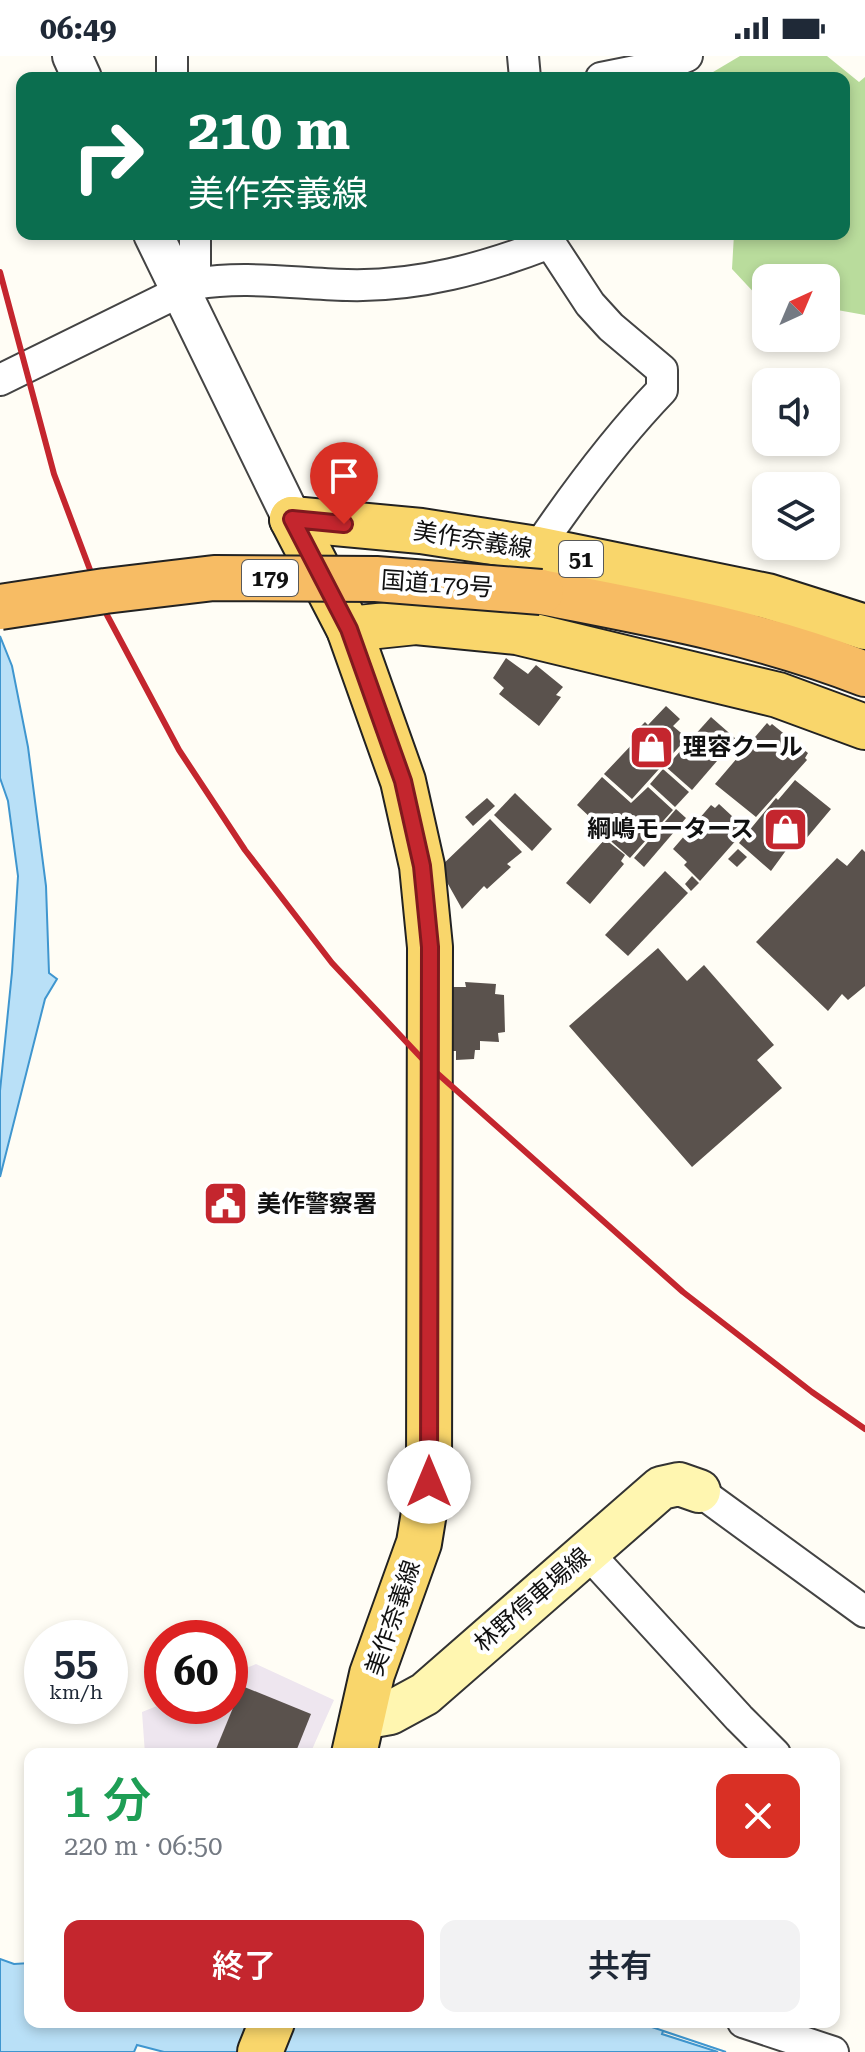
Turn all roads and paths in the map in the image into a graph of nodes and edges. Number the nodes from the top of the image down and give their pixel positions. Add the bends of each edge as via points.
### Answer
1 (687, 56) edge
2 (631, 72) edge
3 (157, 240) edge
4 (194, 240) edge
5 (544, 240) edge
6 (549, 240) edge
7 (187, 288) junction
8 (0, 380) edge
9 (292, 519) junction
10 (539, 571) junction
11 (0, 607) edge
12 (865, 627) edge
13 (349, 629) junction
14 (517, 632) junction
15 (865, 674) edge
16 (865, 727) edge
17 (699, 1491) joint
18 (586, 1551) junction
19 (865, 1612) edge
20 (358, 1736) edge
21 (769, 1748) edge
22 (270, 2028) edge
23 (761, 2028) edge
24 (260, 2052) edge
25 (833, 2052) edge

1 - 2 street
3 - 7 street
4 - 7 street
5 - 7 street via 494,264 439,277 349,285 220,279
6 - 10 street via 590,304 662,370 662,390 632,421
7 - 8 street
7 - 9 street
9 - 10 main road, 美作奈義線 / 51 via 421,531
9 - 13 main road, 美作奈義線
10 - 11 highway, 国道179号 / 179, bridge via 376,579 214,578
10 - 12 main road, 美作奈義線 / 51 via 767,596
10 - 14 street via 526,581
10 - 15 highway, 国道179号 / 179
13 - 14 main road via 416,622
13 - 20 main road, 美作奈義線 via 403,781 422,866 430,947 429,1482 419,1543 372,1674
14 - 16 main road via 778,695
17 - 18 main road, 林野停車場線 via 679,1484 661,1488
17 - 19 street
18 - 20 main road, 林野停車場線 via 425,1694
18 - 21 street
22 - 24 main road
23 - 25 street

